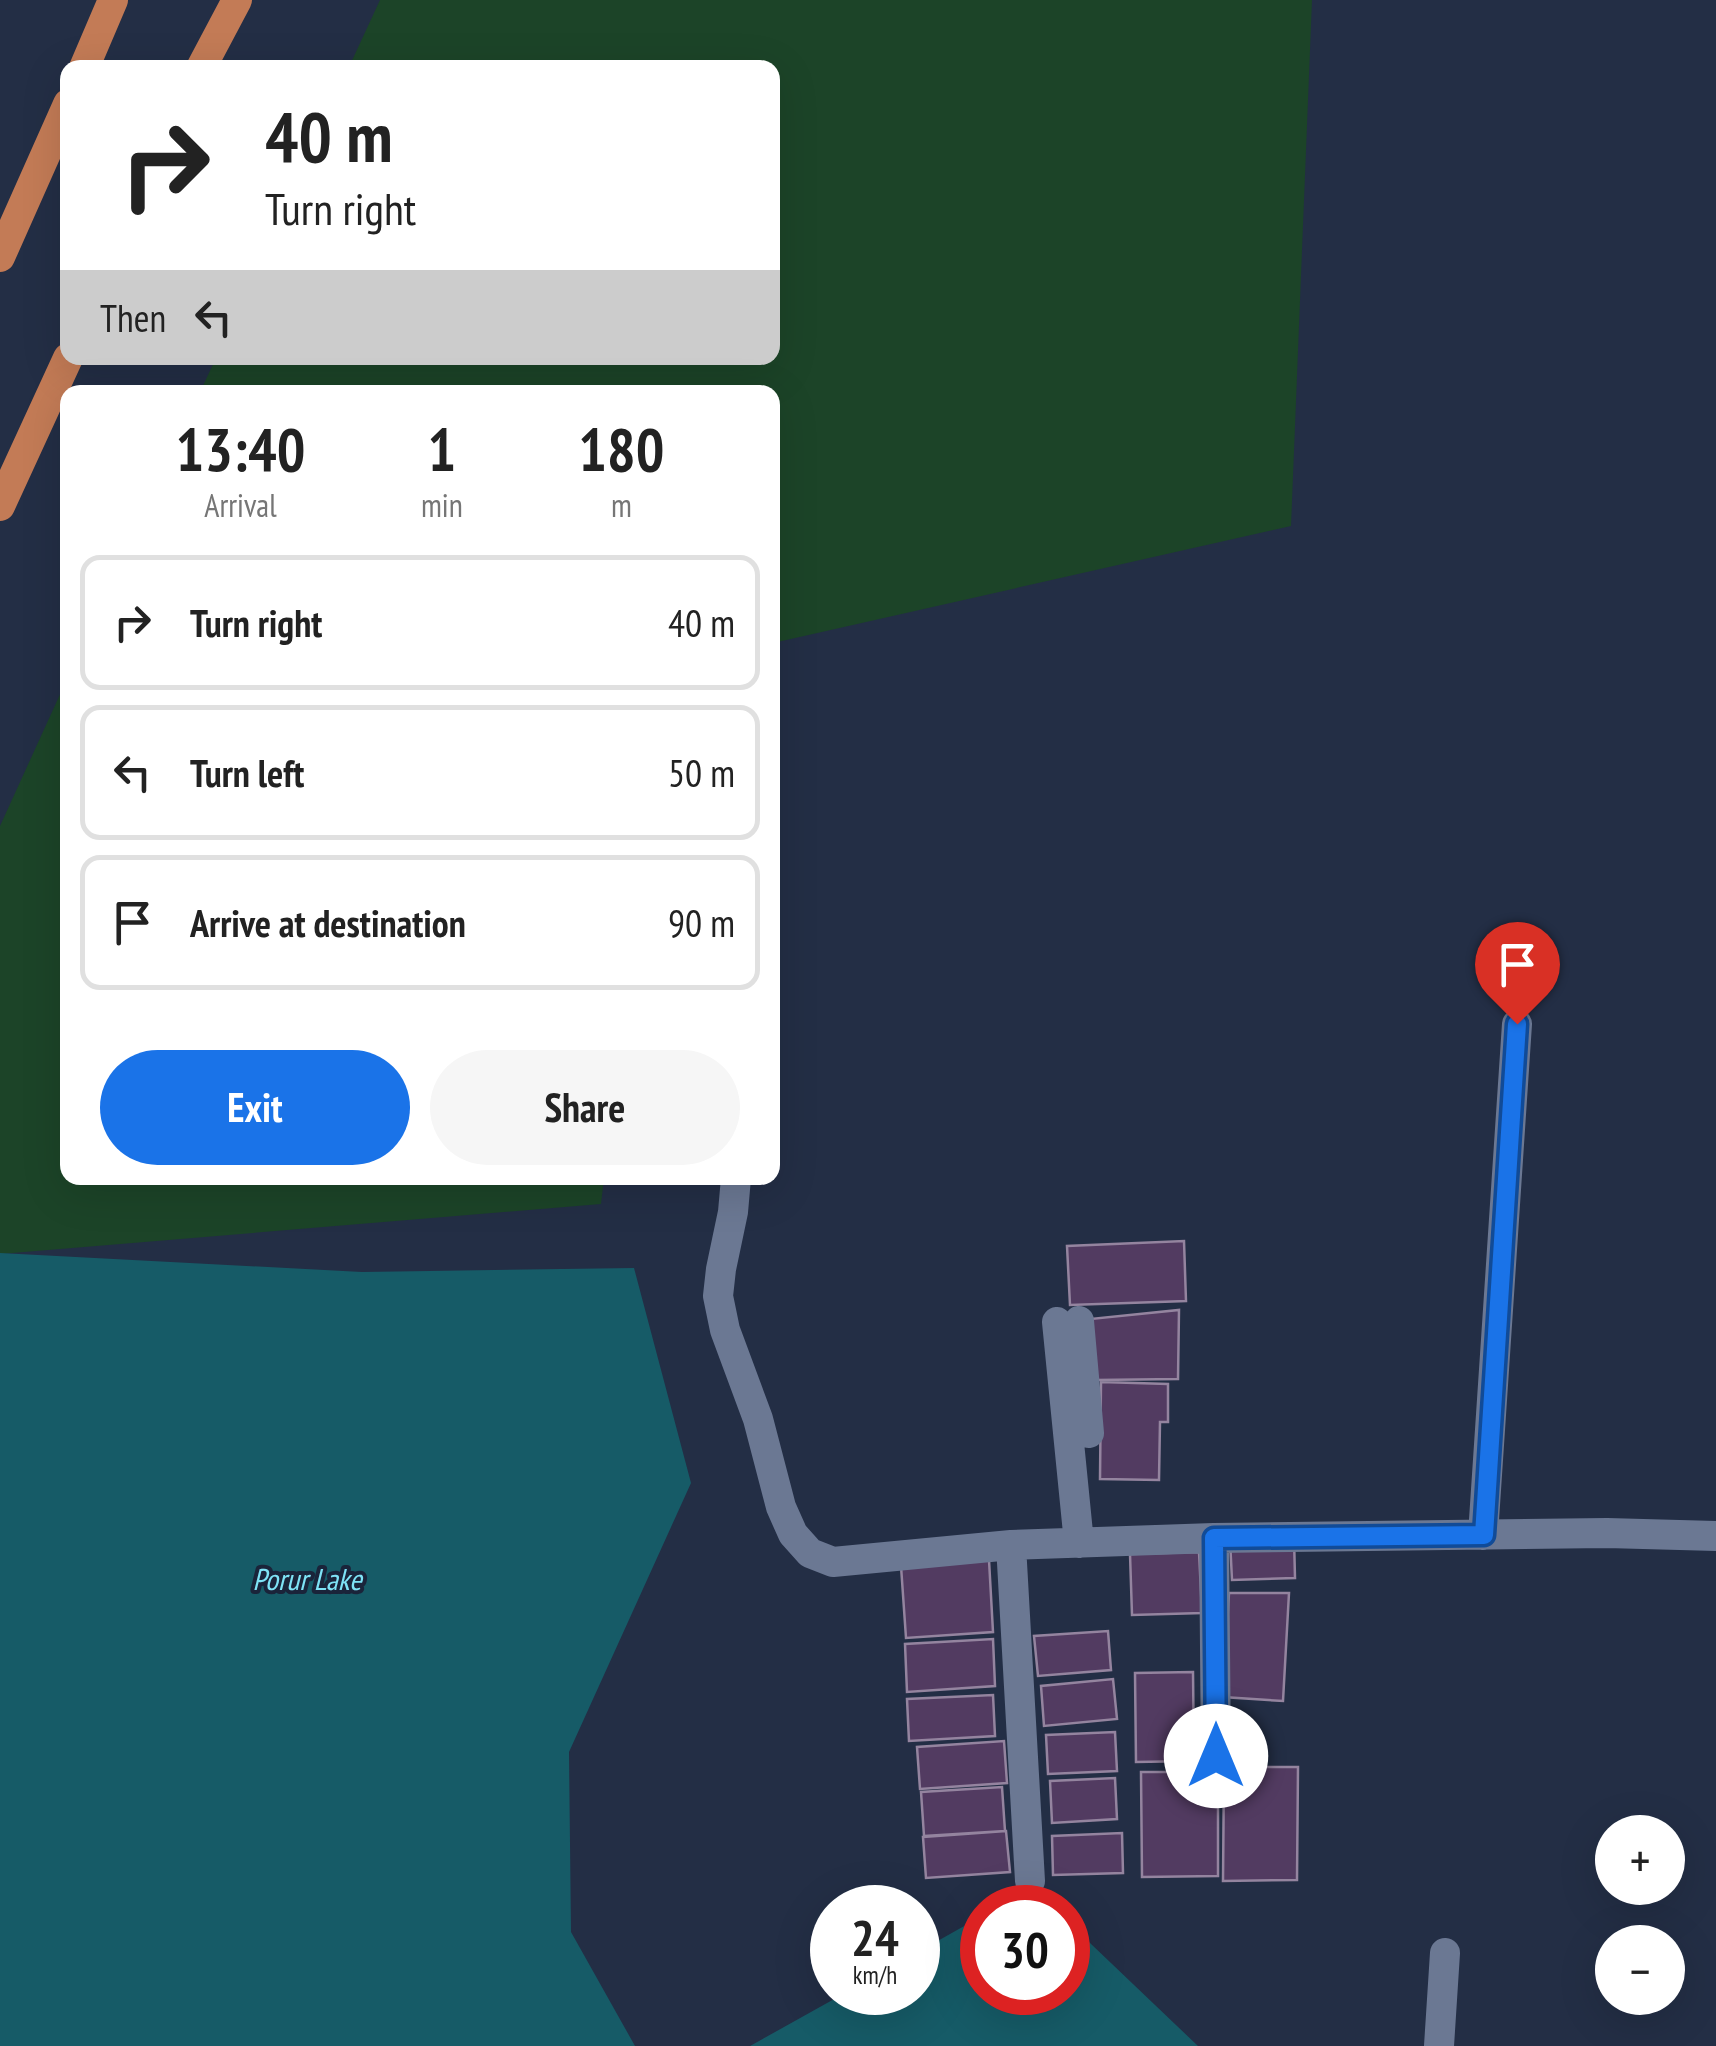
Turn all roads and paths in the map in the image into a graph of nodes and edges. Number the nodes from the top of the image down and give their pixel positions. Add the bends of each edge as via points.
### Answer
1 (113, 0) edge
2 (237, 0) edge
3 (87, 60) edge
4 (205, 60) edge
5 (60, 122) edge
6 (0, 257) edge
7 (65, 365) edge
8 (0, 506) edge
9 (1517, 1024) dead end
10 (735, 1185) edge
11 (1068, 1321) dead end
12 (1484, 1535) junction
13 (1716, 1536) edge
14 (1214, 1538) junction
15 (1088, 1543) junction
16 (1010, 1545) junction
17 (1216, 1756) dead end
18 (1030, 1881) dead end
19 (1445, 1953) dead end
20 (1439, 2046) edge

1 - 3 highway
2 - 4 highway
5 - 6 highway
7 - 8 highway
9 - 12 street
10 - 16 street via 718,1296 793,1534 810,1553 833,1562
11 - 15 street
12 - 13 street
12 - 14 street
14 - 15 street
14 - 17 street
15 - 16 street
16 - 18 street
19 - 20 street

